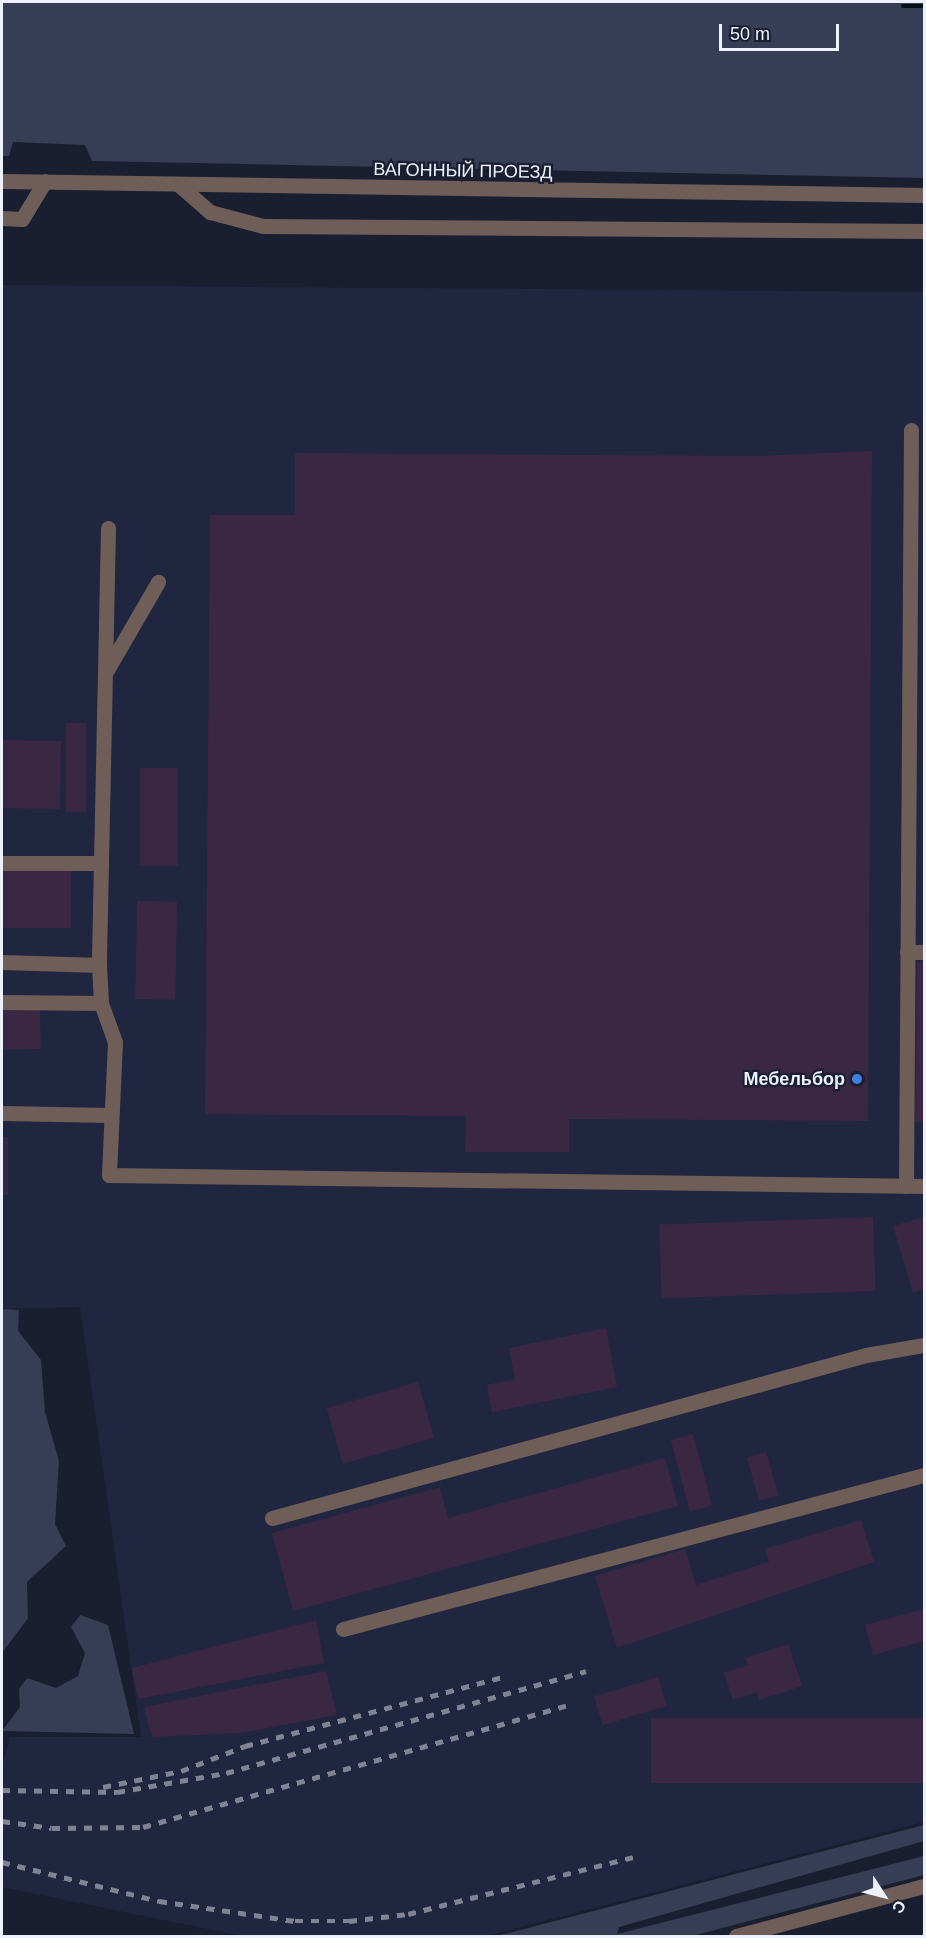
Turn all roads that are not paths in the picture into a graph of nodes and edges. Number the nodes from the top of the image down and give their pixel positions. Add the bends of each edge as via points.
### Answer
1 (2, 181) edge
2 (45, 181) junction
3 (178, 184) junction
4 (924, 195) edge
5 (2, 218) edge
6 (924, 231) edge
7 (911, 430) dead end
8 (108, 528) dead end
9 (158, 582) dead end
10 (105, 672) junction
11 (2, 863) edge
12 (101, 863) junction
13 (907, 952) junction
14 (924, 952) edge
15 (2, 962) edge
16 (99, 965) junction
17 (2, 1002) edge
18 (100, 1003) junction
19 (2, 1113) edge
20 (110, 1115) junction
21 (906, 1186) junction
22 (924, 1186) edge
23 (924, 1345) edge
24 (924, 1475) edge
25 (272, 1518) dead end
26 (344, 1629) dead end
27 (924, 1886) edge
28 (736, 1936) edge

1 - 2 street, ВАГОННЫЙ ПРОЕЗД
2 - 3 street, ВАГОННЫЙ ПРОЕЗД
2 - 5 street via 22,219
3 - 4 street, ВАГОННЫЙ ПРОЕЗД
3 - 6 street via 210,212 263,226
7 - 13 street
8 - 10 street
9 - 10 street
10 - 12 street
11 - 12 street
12 - 16 street
13 - 14 street
13 - 21 street
15 - 16 street
16 - 18 street
17 - 18 street
18 - 20 street via 115,1042
19 - 20 street
20 - 21 street via 109,1175
21 - 22 street
23 - 25 street via 866,1355
24 - 26 street
27 - 28 street

